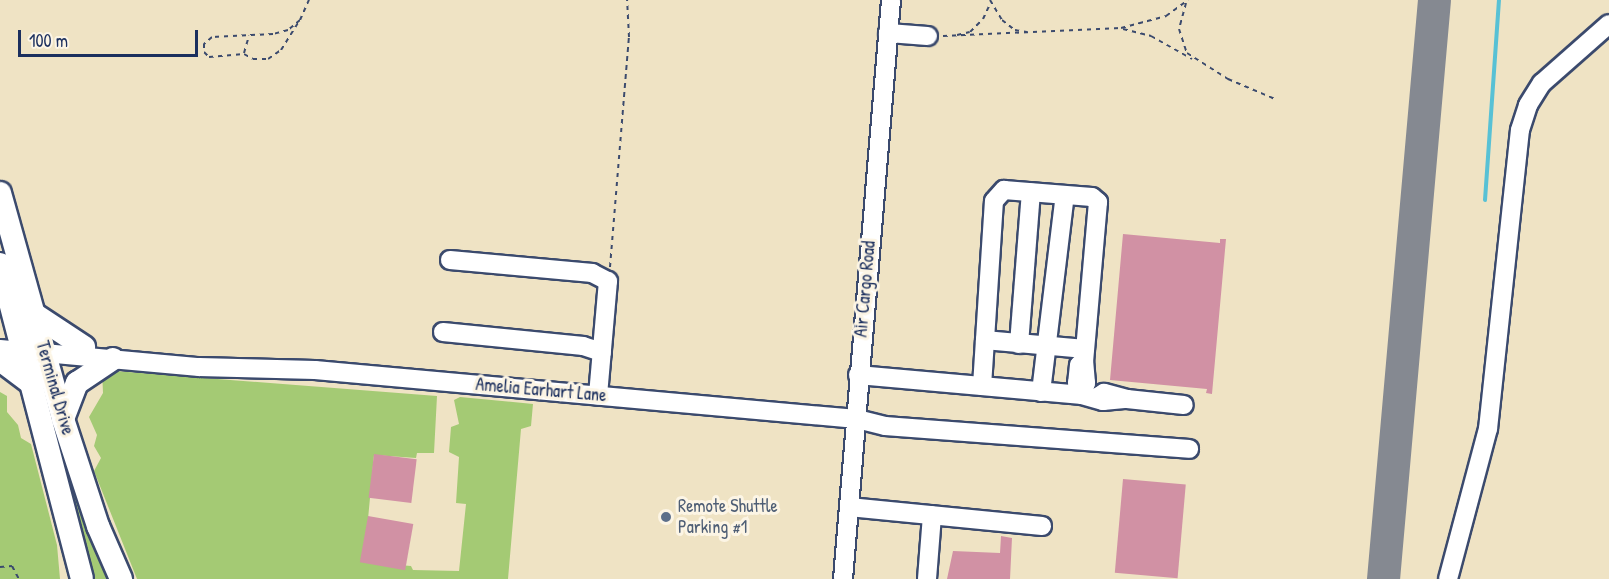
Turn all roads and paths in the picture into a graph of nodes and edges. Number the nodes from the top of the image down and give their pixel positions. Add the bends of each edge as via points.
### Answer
1 (309, 0) edge
2 (627, 0) edge
3 (891, 0) edge
4 (1187, 1) edge
5 (990, 2) edge
6 (300, 20) junction
7 (1609, 24) edge
8 (1121, 28) junction
9 (888, 33) junction
10 (1033, 33) junction
11 (249, 36) junction
12 (928, 36) joint
13 (951, 37) junction
14 (244, 54) junction
15 (1196, 62) junction
16 (1275, 99) dead end
17 (1031, 192) junction
18 (0, 193) edge
19 (1065, 195) junction
20 (450, 260) dead end
21 (0, 264) edge
22 (608, 281) junction
23 (4, 298) edge
24 (34, 314) junction
25 (443, 332) dead end
26 (985, 340) junction
27 (1018, 344) junction
28 (22, 347) edge
29 (84, 347) junction
30 (1048, 347) junction
31 (602, 352) junction
32 (1085, 355) junction
33 (113, 359) junction
34 (0, 360) edge
35 (224, 365) junction
36 (858, 375) junction
37 (32, 384) junction
38 (982, 386) junction
39 (1041, 392) junction
40 (1087, 394) junction
41 (598, 396) junction
42 (1184, 405) dead end
43 (63, 419) junction
44 (857, 419) junction
45 (1189, 450) dead end
46 (849, 507) junction
47 (932, 515) junction
48 (1042, 526) dead end
49 (0, 567) edge
50 (19, 579) edge
51 (82, 579) edge
52 (121, 579) edge
53 (843, 579) edge
54 (927, 579) edge
55 (1448, 579) edge

1 - 6 path
2 - 22 path via 629,37
3 - 9 street, Air Cargo Road
4 - 8 path via 1166,16
4 - 15 path via 1181,15 1181,40
5 - 10 path via 1015,30
5 - 13 path via 983,20 970,32
6 - 11 path via 288,30
6 - 14 path via 280,50 268,59 253,59
7 - 55 street via 1542,83 1528,105 1520,130 1488,429
8 - 10 path
8 - 15 path via 1151,36
9 - 12 street
9 - 36 street, Air Cargo Road
10 - 13 path
11 - 14 path
11 - 14 path via 227,33 204,44 209,57
12 - 13 path
15 - 16 path
17 - 19 street
17 - 26 street via 1004,190 994,201
17 - 27 street
18 - 24 main road, Terminal Drive
19 - 30 street
19 - 32 street via 1092,196 1098,202
20 - 22 street via 592,273
21 - 23 main road, Terminal Drive
22 - 31 street
23 - 28 main road, Terminal Drive
24 - 28 main road, Terminal Drive
24 - 29 main road
25 - 31 street via 583,346
26 - 27 street
26 - 38 street
27 - 30 street
28 - 29 street, Amelia Earhart Lane
28 - 33 street, Amelia Earhart Lane
28 - 37 main road, Terminal Drive
28 - 43 main road, Terminal Drive
29 - 35 street, Amelia Earhart Lane via 200,357
30 - 32 street
30 - 39 street
31 - 41 street
32 - 40 street
33 - 35 street, Amelia Earhart Lane via 199,367
33 - 43 main road via 77,383
34 - 37 main road
35 - 41 street, Amelia Earhart Lane
36 - 38 street
36 - 44 street, Air Cargo Road
37 - 51 main road, Terminal Drive
38 - 39 street
39 - 40 street
40 - 42 street via 1103,401 1127,399
41 - 44 street, Amelia Earhart Lane
43 - 52 main road, Terminal Drive via 98,526
44 - 45 street, Amelia Earhart Lane via 885,426
44 - 46 street, Air Cargo Road
46 - 47 street
46 - 53 street, Air Cargo Road
47 - 48 street
47 - 54 street
49 - 50 path via 12,566

